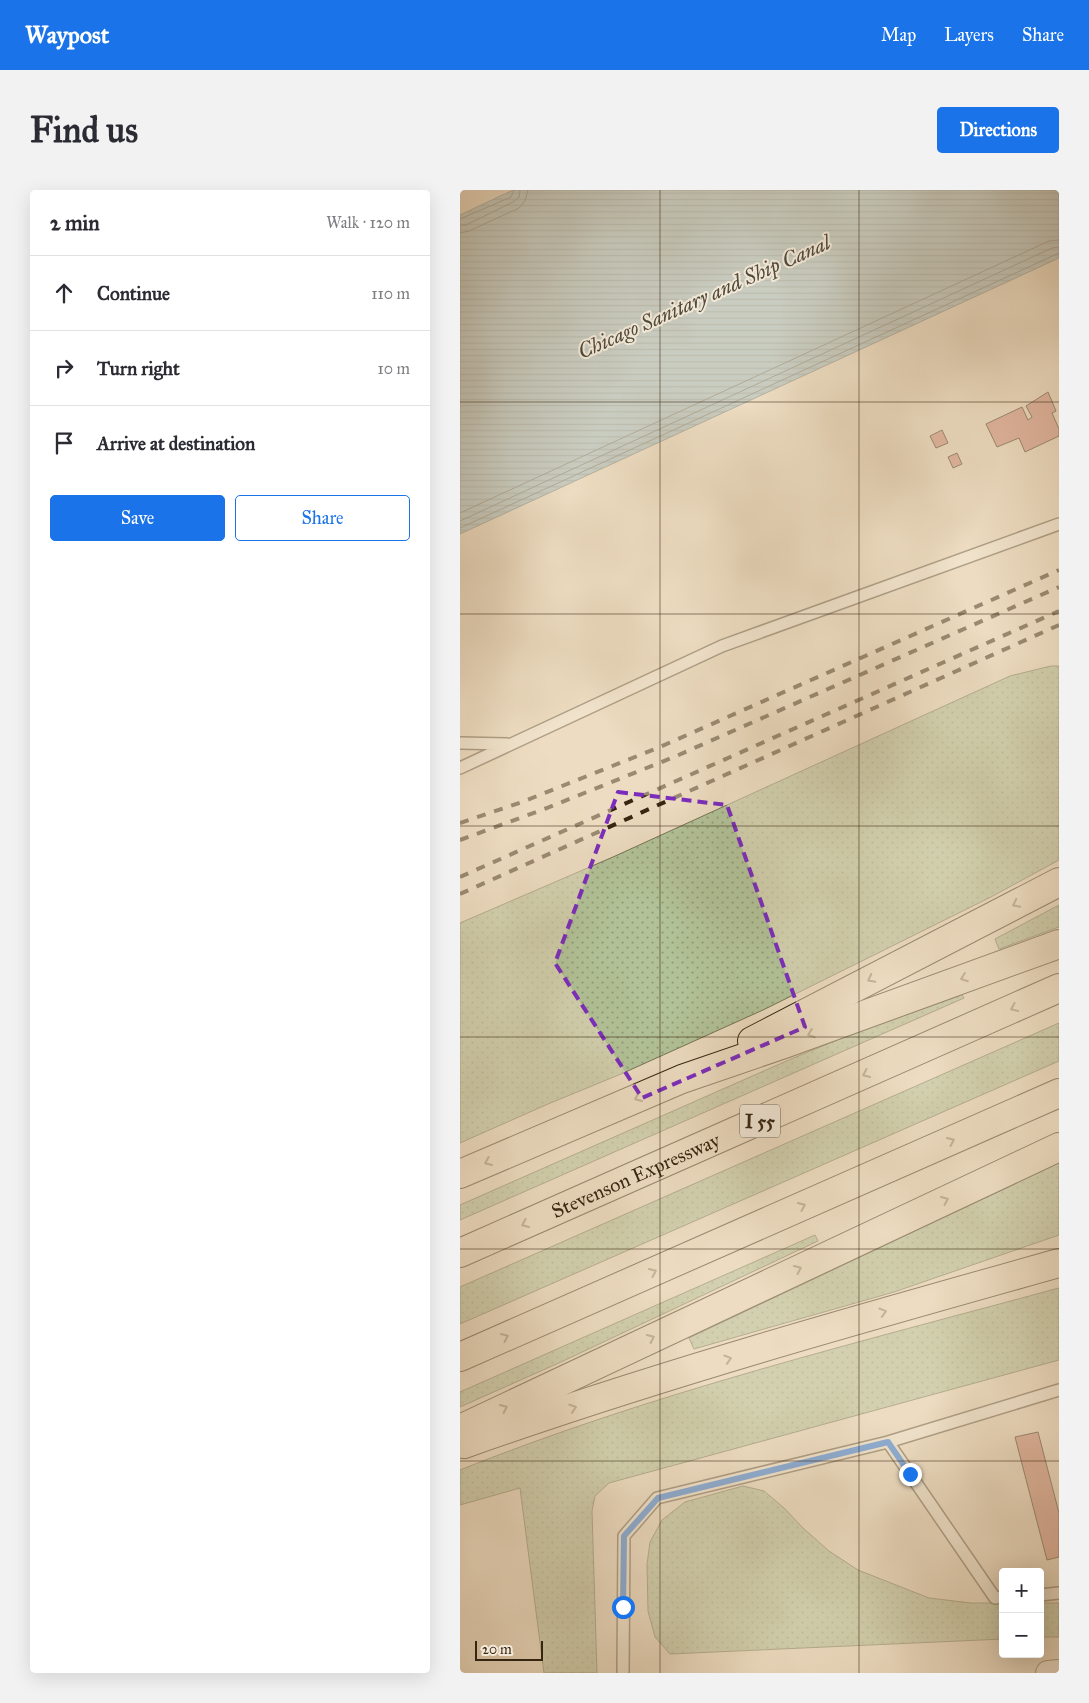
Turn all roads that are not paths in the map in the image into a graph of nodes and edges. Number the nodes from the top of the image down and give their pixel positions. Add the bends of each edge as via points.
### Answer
1 (1059, 524) edge
2 (460, 743) edge
3 (511, 744) junction
4 (460, 768) edge
5 (1059, 882) edge
6 (1059, 944) edge
7 (1059, 988) edge
8 (682, 1079) junction
9 (1059, 1093) edge
10 (1059, 1147) edge
11 (460, 1174) edge
12 (460, 1253) edge
13 (1059, 1263) edge
14 (460, 1357) edge
15 (1059, 1390) edge
16 (460, 1429) edge
17 (888, 1442) junction
18 (460, 1446) edge
19 (1059, 1593) edge
20 (1044, 1594) edge
21 (999, 1598) edge
22 (1059, 1672) edge
23 (623, 1673) edge
24 (1048, 1673) edge

1 - 3 lane via 722,646
2 - 3 lane
3 - 4 lane
5 -> 8 highway
6 -> 8 highway
7 -> 12 highway, Stevenson Expressway / I 55
8 -> 11 highway
14 -> 9 highway
16 -> 10 highway
18 -> 13 highway via 702,1367
15 - 17 lane
17 - 21 lane via 995,1598
17 - 23 lane via 658,1498 624,1536
19 - 20 lane
22 - 24 street

